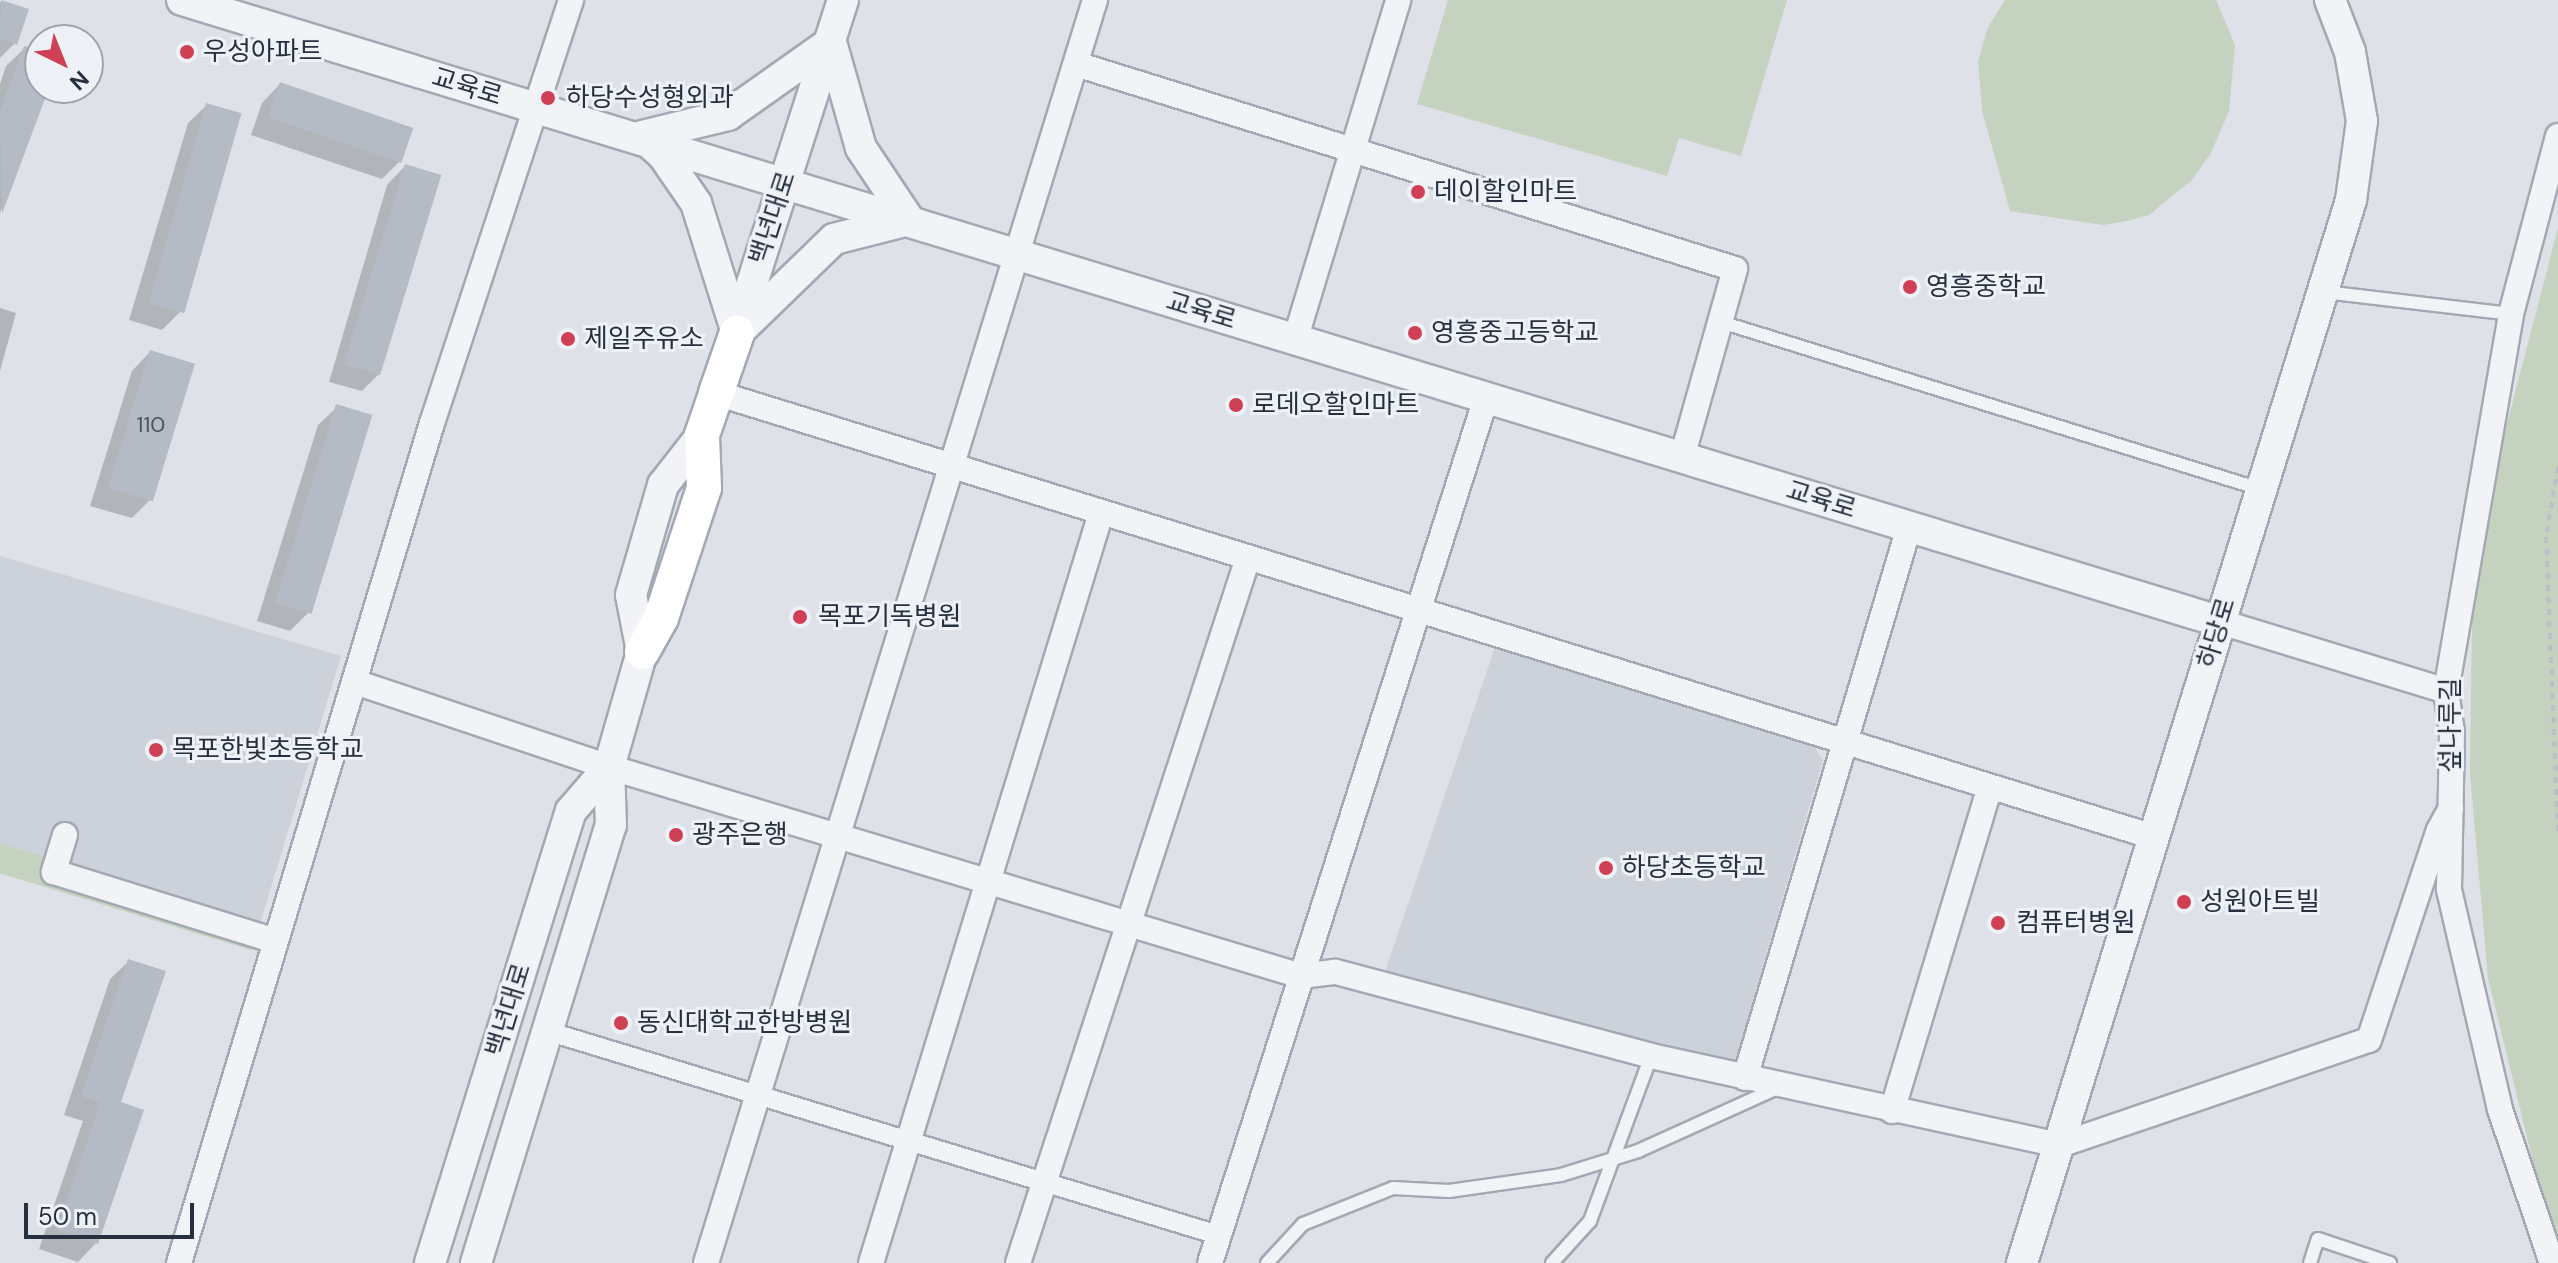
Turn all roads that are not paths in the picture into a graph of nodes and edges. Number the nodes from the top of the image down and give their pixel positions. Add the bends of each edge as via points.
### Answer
1 (182, 0) edge
2 (571, 0) edge
3 (843, 0) edge
4 (1095, 0) edge
5 (1398, 0) edge
6 (2330, 0) edge
7 (831, 42) junction
8 (1076, 64) junction
9 (535, 108) junction
10 (642, 136) junction
11 (2558, 136) edge
12 (1353, 149) junction
13 (784, 181) junction
14 (909, 220) junction
15 (1014, 254) junction
16 (2324, 292) junction
17 (2511, 314) junction
18 (1721, 322) junction
19 (737, 333) junction
20 (1295, 340) junction
21 (716, 393) junction
22 (1486, 398) junction
23 (1682, 458) junction
24 (949, 466) junction
25 (2262, 489) junction
26 (1101, 513) junction
27 (1909, 527) junction
28 (1248, 558) junction
29 (1418, 610) junction
30 (2221, 622) junction
31 (642, 652) joint
32 (355, 682) junction
33 (2446, 691) junction
34 (1845, 742) junction
35 (609, 767) junction
36 (1990, 787) junction
37 (2451, 808) junction
38 (838, 832) junction
39 (65, 835) dead end
40 (2154, 837) junction
41 (988, 879) junction
42 (1129, 923) junction
43 (275, 941) junction
44 (1301, 976) junction
45 (547, 1031) junction
46 (1651, 1056) junction
47 (1745, 1078) junction
48 (1783, 1086) junction
49 (758, 1095) junction
50 (1892, 1111) junction
51 (908, 1141) junction
52 (2060, 1145) junction
53 (1615, 1157) junction
54 (1044, 1182) junction
55 (1218, 1235) junction
56 (179, 1263) edge
57 (430, 1263) edge
58 (476, 1263) edge
59 (706, 1263) edge
60 (871, 1263) edge
61 (1018, 1263) edge
62 (1210, 1263) edge
63 (1267, 1263) edge
64 (1552, 1263) edge
65 (2022, 1263) edge
66 (2310, 1263) edge
67 (2390, 1263) edge
68 (2552, 1263) edge

1 - 9 street, 교육로
2 - 9 street
3 - 7 street, 백년대로
4 - 8 street
5 - 12 street
6 - 16 street, 하당로 via 2350,52 2362,121 2351,200
7 - 10 street via 728,115
7 - 13 street, 백년대로
7 - 14 street via 861,148
8 - 12 street
8 - 15 street
9 - 10 street, 교육로
9 - 32 street
10 - 13 street, 교육로
10 - 19 street via 663,155 696,203
11 - 17 street, 섶나루길
12 - 18 street via 1735,269
12 - 20 street
13 - 14 street, 교육로
13 - 19 street, 백년대로
14 - 15 street, 교육로
14 - 19 street via 834,239
15 - 20 street, 교육로
15 - 24 street
16 - 17 lane
16 - 25 street, 하당로
17 - 33 street, 섶나루길
18 - 23 street
18 - 25 lane
19 - 21 main road, 백년대로
20 - 22 street, 교육로
21 - 24 street
21 - 31 main road, 백년대로 via 702,435 704,488 661,618
22 - 23 street, 교육로
22 - 29 street
23 - 27 street, 교육로
24 - 26 street
24 - 38 street
25 - 30 street, 하당로
26 - 28 street
26 - 41 street
27 - 30 street, 교육로
27 - 34 street
28 - 29 street
28 - 42 street
29 - 34 street
29 - 44 street
30 - 33 street
30 - 40 street, 하당로
31 - 35 street, 백년대로
32 - 35 street
32 - 43 street
33 - 37 street, 섶나루길 via 2452,732
34 - 36 street
34 - 47 street
35 - 38 street
35 - 45 street, 백년대로 via 611,825
35 - 57 street, 백년대로 via 571,811
36 - 40 street
36 - 50 street
37 - 52 street via 2369,1040
37 - 68 street, 섶나루길 via 2449,889 2500,1109
38 - 41 street
38 - 49 street
39 - 43 street via 54,872
40 - 52 street, 하당로
41 - 42 street
41 - 51 street
42 - 44 street
42 - 54 street
43 - 56 street
44 - 46 street via 1336,972
44 - 55 street
45 - 49 street
45 - 58 street, 백년대로
46 - 47 street
46 - 53 lane
47 - 48 street
48 - 50 street
48 - 53 lane
49 - 51 street
49 - 59 street
50 - 52 street
51 - 54 street
51 - 60 street
52 - 65 street, 하당로
53 - 63 lane via 1523,1182 1449,1191 1393,1188 1303,1224
53 - 64 lane via 1590,1221
54 - 55 street
54 - 61 street
55 - 62 street
66 - 67 lane via 2318,1239

